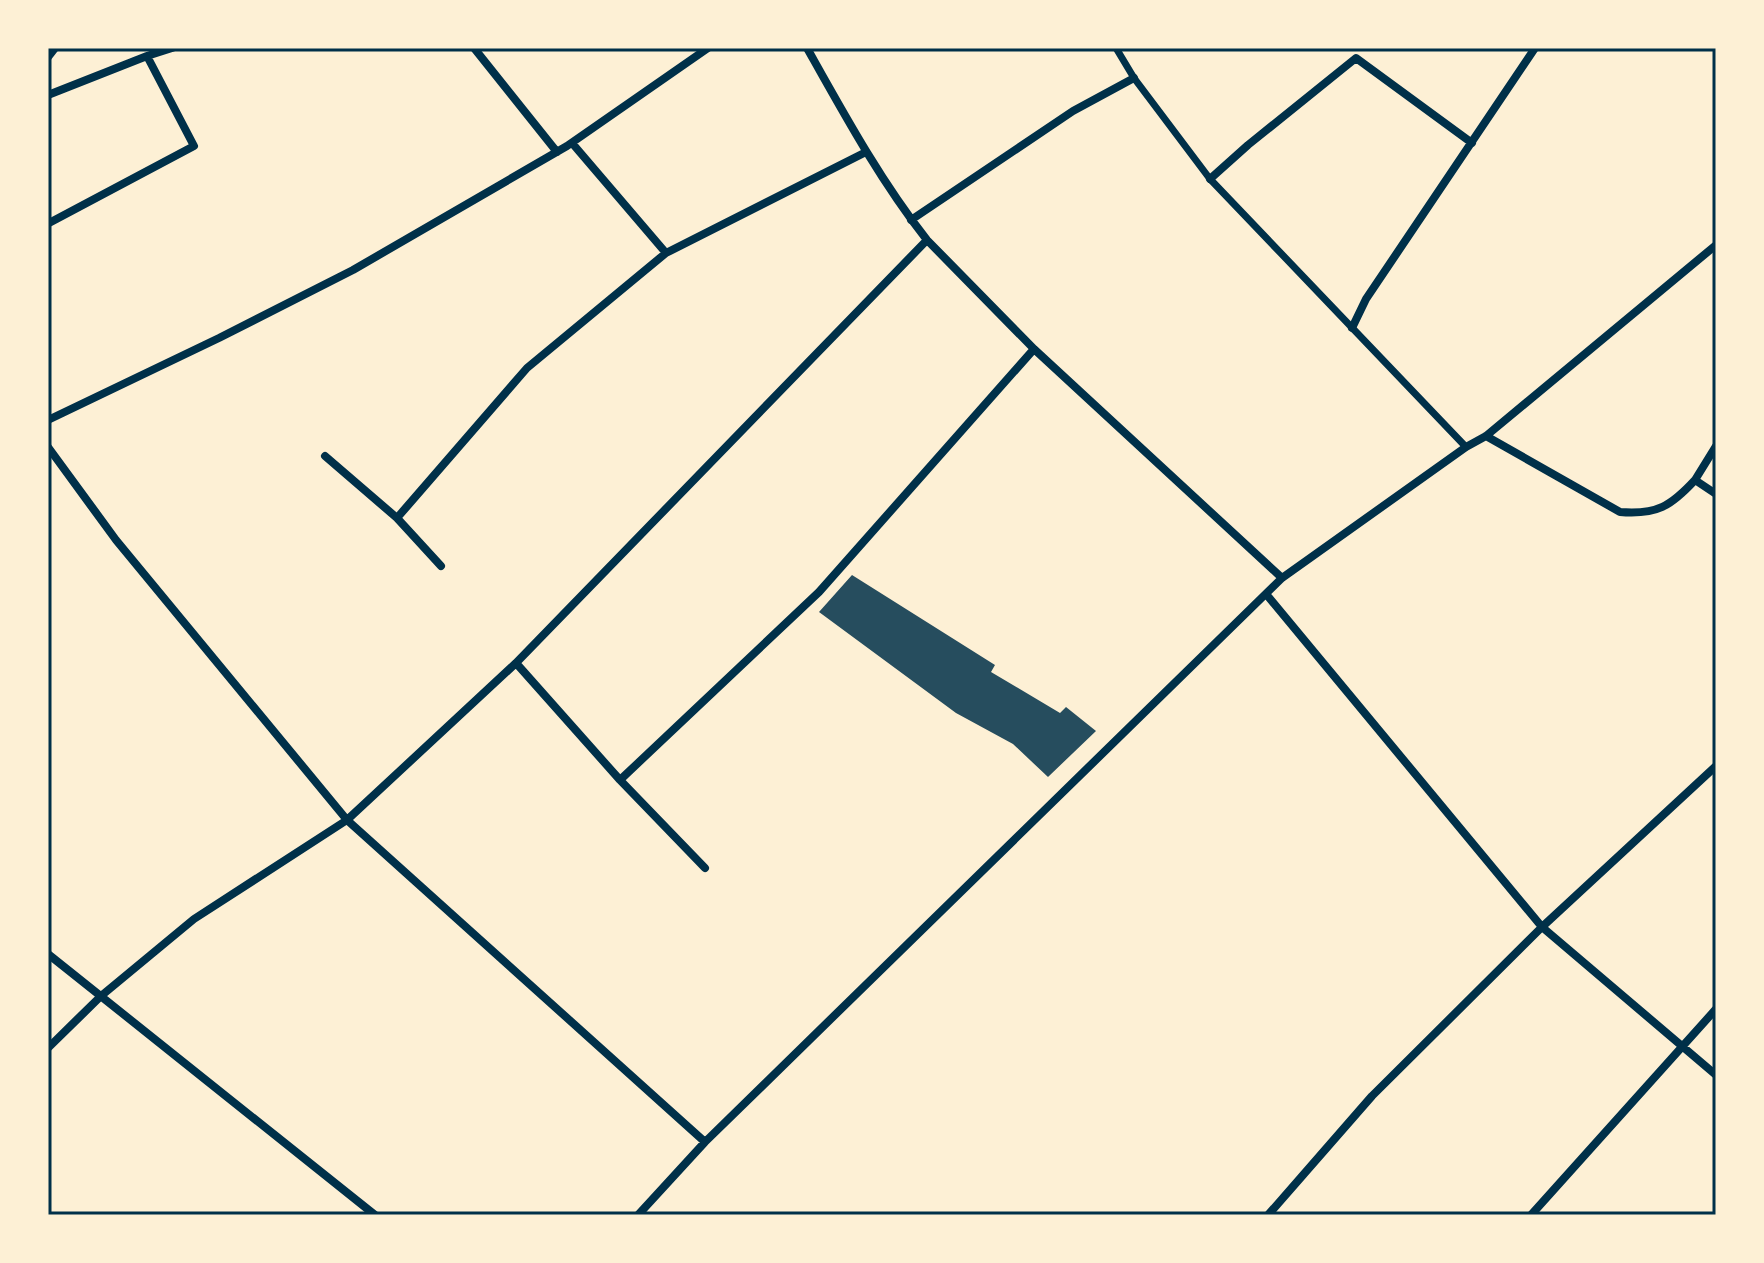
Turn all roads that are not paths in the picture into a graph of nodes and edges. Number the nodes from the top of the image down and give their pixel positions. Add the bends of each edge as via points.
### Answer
1 (55, 48) edge
2 (172, 48) edge
3 (474, 48) edge
4 (708, 48) edge
5 (807, 48) edge
6 (1116, 48) edge
7 (1352, 48) edge
8 (1535, 48) edge
9 (147, 56) junction
10 (48, 57) edge
11 (1356, 58) junction
12 (1134, 78) junction
13 (48, 95) edge
14 (572, 143) junction
15 (1472, 143) junction
16 (557, 152) junction
17 (866, 152) junction
18 (1210, 179) junction
19 (911, 220) junction
20 (49, 223) edge
21 (927, 240) junction
22 (1716, 245) edge
23 (666, 253) junction
24 (1352, 328) junction
25 (1034, 349) junction
26 (48, 420) edge
27 (1486, 436) junction
28 (1716, 446) edge
29 (48, 447) edge
30 (1466, 447) junction
31 (325, 456) dead end
32 (1695, 480) junction
33 (1716, 494) edge
34 (397, 518) junction
35 (441, 566) dead end
36 (1282, 578) junction
37 (1266, 594) junction
38 (516, 663) junction
39 (1716, 766) edge
40 (620, 780) junction
41 (347, 820) junction
42 (705, 868) dead end
43 (1542, 927) junction
44 (48, 954) edge
45 (101, 996) junction
46 (1716, 1009) edge
47 (1683, 1047) junction
48 (48, 1048) edge
49 (1716, 1075) edge
50 (705, 1142) junction
51 (375, 1215) edge
52 (638, 1215) edge
53 (1268, 1215) edge
54 (1531, 1215) edge

1 - 10 street
2 - 9 street
3 - 16 street
4 - 14 street
5 - 17 street
6 - 12 street
7 - 11 street
8 - 15 street
9 - 13 street
9 - 20 street via 194,146
11 - 15 street
11 - 18 street
12 - 18 street
12 - 19 street via 1073,111
14 - 16 street
14 - 23 street
15 - 24 street via 1366,299
16 - 26 street via 353,270
17 - 19 street
17 - 23 street
18 - 24 street
19 - 21 street
21 - 25 street
21 - 38 street
22 - 27 street
23 - 34 street via 527,368
24 - 30 street
25 - 36 street
25 - 40 street via 819,592
27 - 30 street
27 - 32 street via 1620,512 1661,509
28 - 32 street
29 - 41 street via 116,540
30 - 36 street
31 - 34 street
32 - 33 street
34 - 35 street
36 - 37 street
37 - 43 street
37 - 50 street
38 - 40 street
38 - 41 street
39 - 43 street
40 - 42 street
41 - 45 street via 194,919
41 - 50 street
43 - 47 street
43 - 53 street via 1372,1096
44 - 45 street
45 - 48 street
45 - 51 street
46 - 47 street
47 - 49 street
47 - 54 street
50 - 52 street

